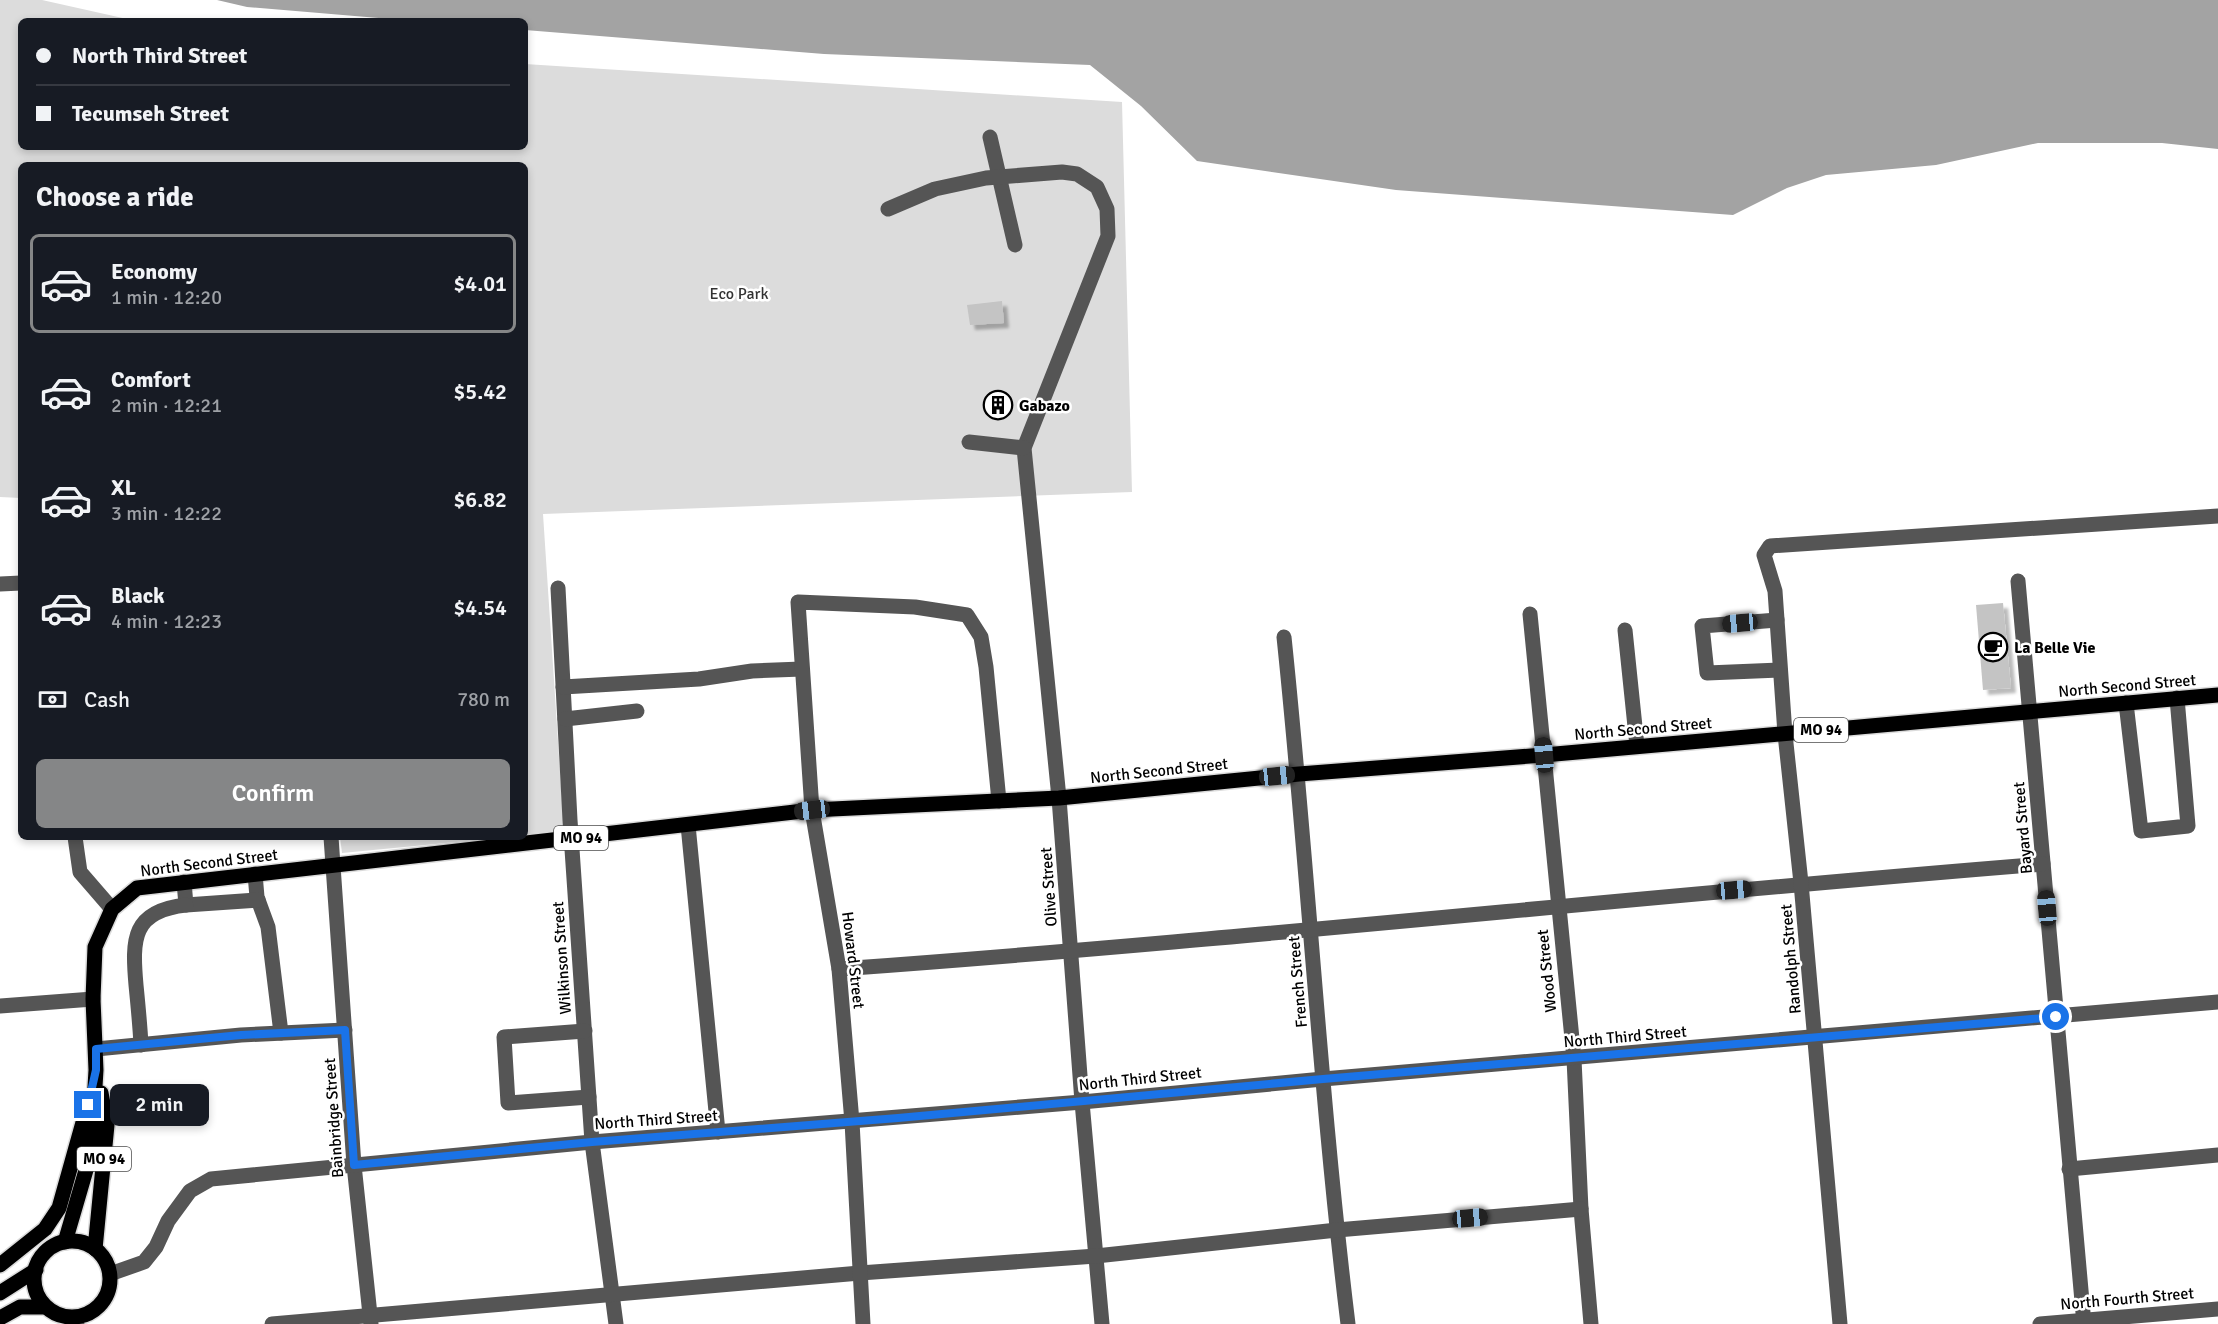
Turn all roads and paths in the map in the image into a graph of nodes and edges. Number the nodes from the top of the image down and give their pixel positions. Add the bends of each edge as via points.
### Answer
1 (990, 137) dead end
2 (998, 177) junction
3 (888, 209) dead end
4 (1015, 245) dead end
5 (969, 442) dead end
6 (1024, 448) junction
7 (2218, 516) edge
8 (2018, 581) dead end
9 (18, 583) edge
10 (0, 584) edge
11 (558, 588) dead end
12 (1530, 614) dead end
13 (1777, 620) junction
14 (1625, 630) dead end
15 (1284, 637) dead end
16 (802, 669) junction
17 (1780, 670) junction
18 (563, 687) junction
19 (2218, 694) edge
20 (2177, 698) junction
21 (2126, 703) junction
22 (638, 711) dead end
23 (2030, 712) junction
24 (565, 718) junction
25 (1785, 734) junction
26 (1636, 746) junction
27 (1544, 755) junction
28 (1299, 774) junction
29 (1059, 798) junction
30 (999, 801) junction
31 (812, 810) junction
32 (688, 825) junction
33 (571, 839) junction
34 (75, 840) edge
35 (331, 840) edge
36 (2043, 864) junction
37 (333, 865) junction
38 (255, 874) junction
39 (184, 882) junction
40 (1801, 884) junction
41 (258, 900) junction
42 (186, 905) junction
43 (1558, 907) junction
44 (112, 909) junction
45 (1311, 930) junction
46 (1071, 952) junction
47 (839, 969) junction
48 (93, 999) junction
49 (2218, 1002) edge
50 (0, 1006) edge
51 (2056, 1017) junction
52 (345, 1030) junction
53 (585, 1031) junction
54 (281, 1033) junction
55 (1815, 1038) junction
56 (141, 1045) junction
57 (96, 1049) junction
58 (1574, 1059) junction
59 (96, 1070) junction
60 (1323, 1079) junction
61 (589, 1097) junction
62 (1082, 1102) junction
63 (852, 1122) junction
64 (718, 1132) junction
65 (592, 1142) junction
66 (2218, 1155) edge
67 (354, 1165) junction
68 (2069, 1169) junction
69 (1581, 1209) junction
70 (1337, 1230) junction
71 (65, 1242) junction
72 (96, 1249) junction
73 (1096, 1256) junction
74 (0, 1265) edge
75 (36, 1270) junction
76 (860, 1273) junction
77 (110, 1274) junction
78 (0, 1293) edge
79 (612, 1294) junction
80 (45, 1307) junction
81 (2218, 1309) edge
82 (0, 1318) edge
83 (370, 1319) edge
84 (74, 1321) edge
85 (2084, 1322) edge
86 (272, 1324) edge
87 (616, 1324) edge
88 (863, 1324) edge
89 (1102, 1324) edge
90 (1348, 1324) edge
91 (1591, 1324) edge
92 (1840, 1324) edge
93 (2040, 1324) edge

1 - 2 street
2 - 3 street via 935,189
2 - 4 street
2 - 6 street via 1077,174 1097,188 1107,208 1108,236
5 - 6 street
6 - 29 street, Olive Street
7 - 13 street, Randolph Street via 1770,546 1764,555 1775,591
8 - 23 street, Bayard Street
9 - 10 street
11 - 18 street, Wilkinson Street
12 - 27 street, Wood Street
13 - 17 street, Randolph Street
13 - 17 street via 1702,626 1707,673
14 - 26 street
15 - 28 street, French Street
16 - 18 street
16 - 30 street, Howard Street via 798,602 915,607 967,615 981,637
16 - 31 street, Howard Street
17 - 25 street, Randolph Street
18 - 24 street, Wilkinson Street
19 - 20 main road, North Second Street / MO 94
20 - 21 main road, North Second Street / MO 94
20 - 21 street via 2188,826 2141,831
21 - 23 main road, North Second Street / MO 94
22 - 24 street
23 - 25 main road, North Second Street / MO 94
23 - 36 street, Bayard Street
24 - 33 street, Wilkinson Street
25 - 26 main road, North Second Street / MO 94
25 - 40 street, Randolph Street
26 - 27 main road, North Second Street / MO 94
27 - 28 main road, North Second Street / MO 94
27 - 43 street, Wood Street
28 - 29 main road, North Second Street / MO 94
28 - 45 street, French Street
29 - 30 main road, North Second Street / MO 94
29 - 46 street, Olive Street
30 - 31 main road, North Second Street / MO 94
31 - 32 main road, North Second Street / MO 94
31 - 47 street, Howard Street
32 - 33 main road, North Second Street / MO 94
32 - 64 street
33 - 37 main road, North Second Street / MO 94
33 - 53 street, Wilkinson Street
34 - 44 street via 80,872
35 - 37 street, Bainbridge Street
36 - 40 street
36 - 51 street, Bayard Street
37 - 38 main road, North Second Street / MO 94
37 - 52 street, Bainbridge Street
38 - 39 main road, North Second Street / MO 94
38 - 41 street
39 - 42 street
39 - 44 main road, North Second Street / MO 94 via 137,888
40 - 43 street
40 - 55 street, Randolph Street
41 - 42 street
41 - 54 street via 268,927
42 - 56 street via 156,913 136,935
43 - 45 street
43 - 58 street, Wood Street
44 - 48 main road, MO 94 via 94,947
45 - 46 street
45 - 60 street, French Street
46 - 47 street
46 - 62 street, Olive Street
47 - 63 street, Howard Street
48 - 50 street
48 - 57 main road, MO 94
49 - 51 street, North Third Street
51 - 55 street, North Third Street
51 - 68 street, Bayard Street
52 - 54 street
52 - 67 street, Bainbridge Street
53 - 61 street, Wilkinson Street
53 - 61 street via 504,1037 508,1102
54 - 56 street
55 - 58 street, North Third Street
55 - 92 street, Randolph Street
56 - 57 street
57 - 59 main road, MO 94
58 - 60 street, North Third Street
58 - 69 street, Wood Street
59 - 71 main road via 92,1153
59 - 72 main road, MO 94 via 107,1125
59 - 74 main road, MO 94 via 59,1208 45,1229
60 - 62 street, North Third Street
60 - 70 street, French Street
61 - 65 street, Wilkinson Street
62 - 63 street, North Third Street
62 - 73 street, Olive Street
63 - 64 street, North Third Street
63 - 76 street, Howard Street
64 - 65 street, North Third Street
65 - 67 street, North Third Street
65 - 79 street, Wilkinson Street
66 - 68 street
67 - 77 street, North Third Street via 211,1179 190,1191 144,1262
67 - 83 street, Bainbridge Street
68 - 85 street, Bayard Street
69 - 70 street
69 - 91 street, Wood Street
70 - 73 street
70 - 90 street, French Street
71 - 72 main road via 81,1242
71 - 75 main road via 46,1251
72 - 77 main road
73 - 76 street
73 - 89 street, Olive Street
75 - 78 main road
75 - 80 main road via 36,1290
76 - 79 street
76 - 88 street, Howard Street
77 - 84 main road via 109,1290 101,1305
79 - 83 street
79 - 87 street, Wilkinson Street
80 - 82 main road via 20,1307
80 - 84 main road
81 - 85 street, North Fourth Street
83 - 86 street
85 - 93 street, North Fourth Street

